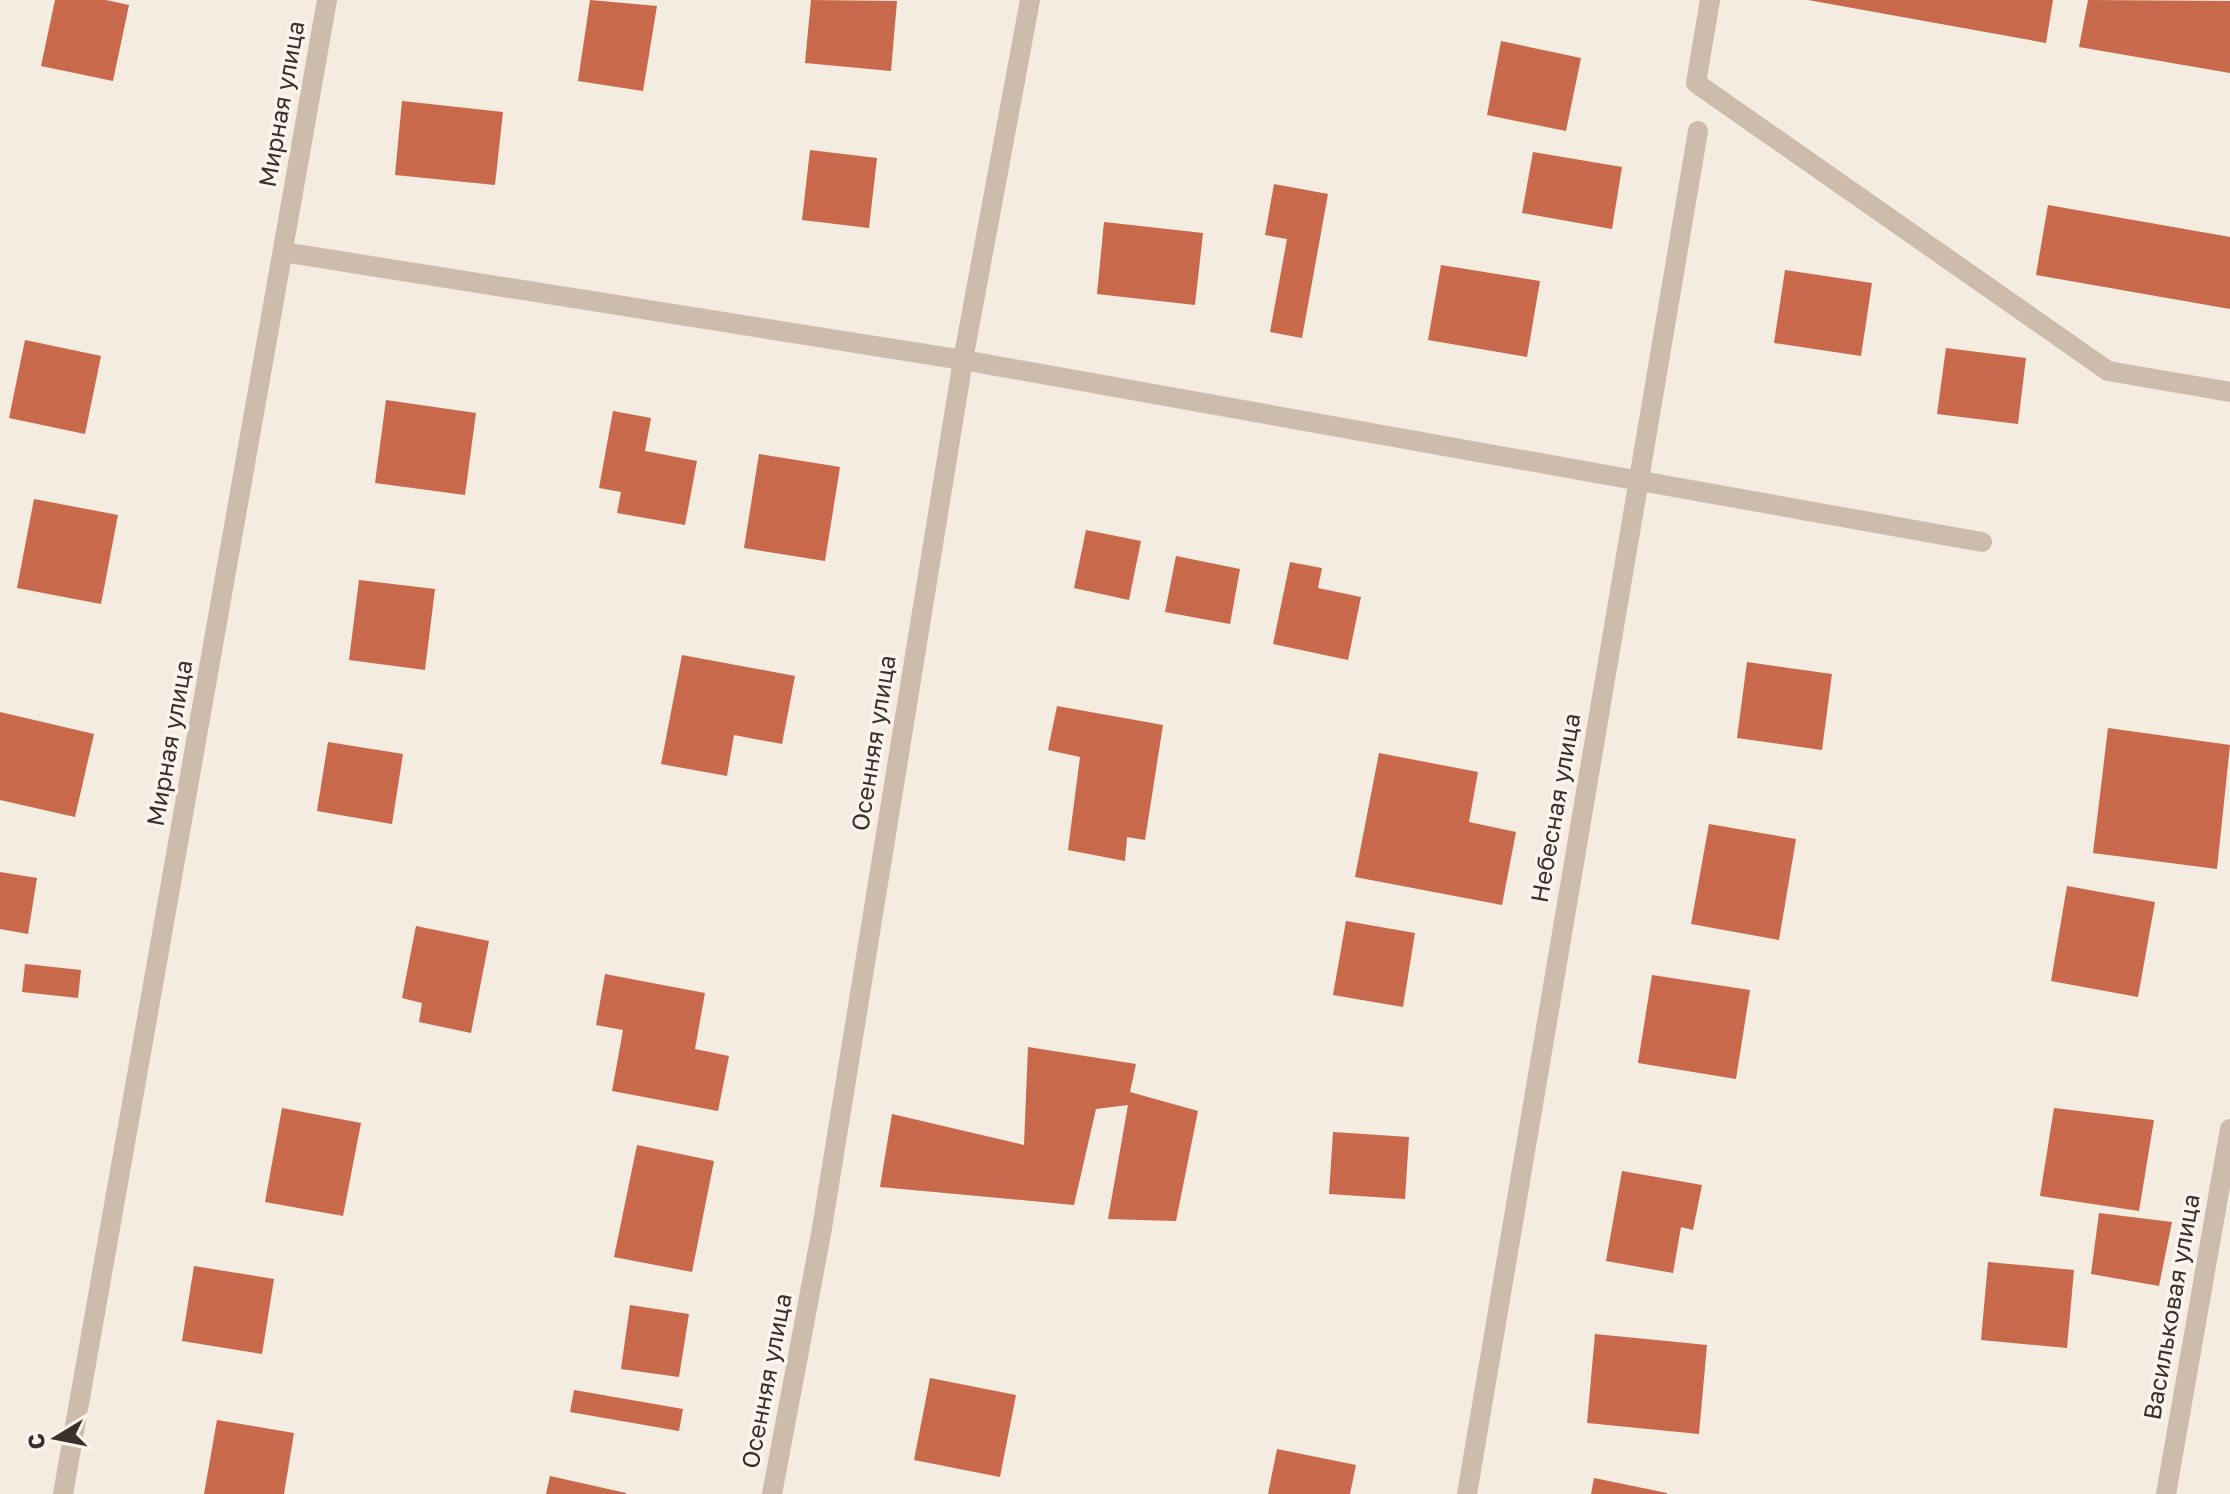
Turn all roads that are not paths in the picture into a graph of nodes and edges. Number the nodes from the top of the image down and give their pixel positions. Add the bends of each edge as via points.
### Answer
1 (327, 0) edge
2 (1030, 0) edge
3 (1710, 0) edge
4 (1698, 131) dead end
5 (283, 252) junction
6 (963, 360) junction
7 (2230, 392) edge
8 (1638, 479) junction
9 (1982, 542) dead end
10 (2230, 1129) edge
11 (63, 1494) edge
12 (772, 1494) edge
13 (1467, 1494) edge
14 (2166, 1494) edge

1 - 5 street, Мирная улица
2 - 6 street, Осенняя улица
3 - 7 street via 1696,83 2108,371
4 - 8 street, Небесная улица
5 - 6 street
5 - 11 street, Мирная улица
6 - 8 street
6 - 12 street, Осенняя улица via 821,1234
8 - 9 street
8 - 13 street, Небесная улица
10 - 14 street, Васильковая улица

